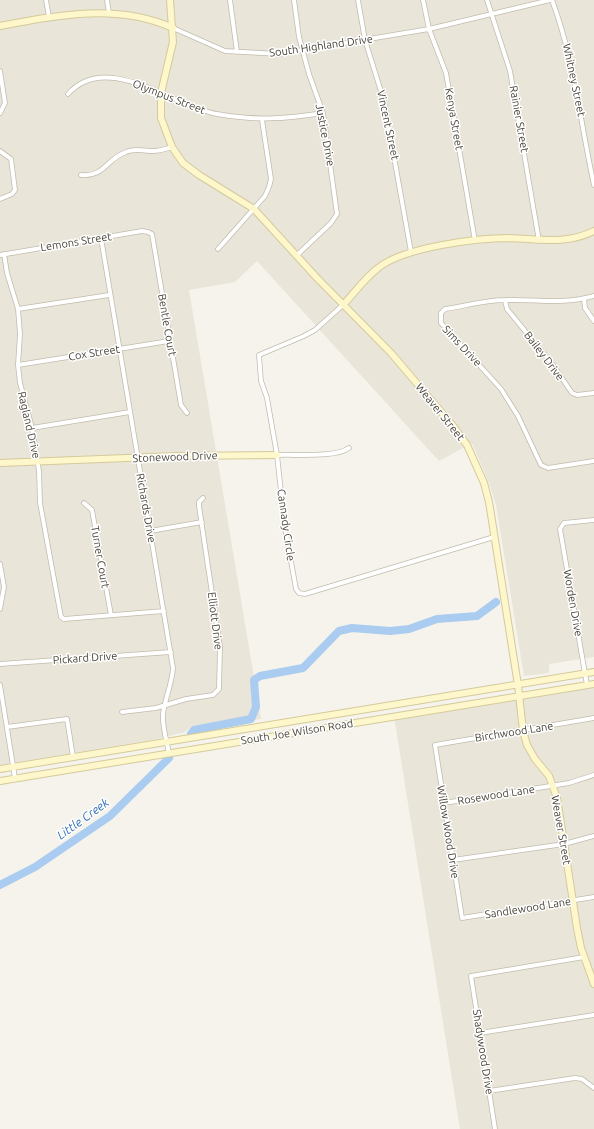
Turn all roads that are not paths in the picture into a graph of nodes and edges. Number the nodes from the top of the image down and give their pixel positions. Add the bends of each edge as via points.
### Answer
1 (46, 0) edge
2 (107, 0) edge
3 (170, 0) edge
4 (230, 0) edge
5 (294, 0) edge
6 (358, 0) edge
7 (423, 0) edge
8 (487, 0) edge
9 (551, 0) edge
10 (109, 13) junction
11 (492, 14) junction
12 (49, 18) junction
13 (0, 26) edge
14 (173, 28) junction
15 (429, 29) junction
16 (365, 40) junction
17 (302, 50) junction
18 (237, 52) junction
19 (0, 71) edge
20 (161, 93) junction
21 (68, 94) dead end
22 (0, 113) edge
23 (323, 113) junction
24 (262, 120) junction
25 (172, 148) junction
26 (0, 151) edge
27 (81, 175) dead end
28 (594, 185) edge
29 (0, 199) edge
30 (254, 209) junction
31 (594, 231) edge
32 (152, 234) joint
33 (101, 238) junction
34 (475, 241) junction
35 (539, 241) junction
36 (218, 249) dead end
37 (411, 252) junction
38 (2, 254) edge
39 (296, 256) junction
40 (109, 295) junction
41 (594, 296) edge
42 (584, 299) junction
43 (506, 300) junction
44 (344, 304) junction
45 (18, 309) junction
46 (594, 321) edge
47 (170, 341) junction
48 (120, 349) junction
49 (18, 365) junction
50 (594, 392) edge
51 (130, 412) junction
52 (187, 413) dead end
53 (32, 428) junction
54 (349, 448) dead end
55 (277, 455) junction
56 (138, 458) junction
57 (594, 461) edge
58 (37, 462) junction
59 (0, 463) edge
60 (203, 498) dead end
61 (84, 503) dead end
62 (594, 520) edge
63 (202, 522) junction
64 (150, 531) junction
65 (494, 537) junction
66 (0, 564) edge
67 (0, 609) edge
68 (164, 611) junction
69 (111, 615) junction
70 (170, 652) junction
71 (0, 664) edge
72 (594, 672) edge
73 (585, 674) junction
74 (594, 684) edge
75 (0, 685) edge
76 (518, 685) junction
77 (587, 685) junction
78 (519, 696) junction
79 (166, 706) junction
80 (122, 712) dead end
81 (594, 718) edge
82 (7, 728) junction
83 (524, 731) junction
84 (167, 742) junction
85 (435, 745) joint
86 (169, 754) junction
87 (73, 757) junction
88 (13, 767) junction
89 (0, 769) edge
90 (594, 775) edge
91 (15, 778) junction
92 (0, 781) edge
93 (553, 785) junction
94 (444, 803) junction
95 (594, 836) edge
96 (564, 844) junction
97 (453, 860) junction
98 (594, 897) edge
99 (572, 901) junction
100 (462, 918) joint
101 (584, 957) junction
102 (594, 984) edge
103 (594, 1015) edge
104 (480, 1033) junction
105 (594, 1088) edge
106 (489, 1091) junction
107 (495, 1129) edge

1 - 12 street
2 - 10 street
3 - 14 street, Weaver Street
4 - 18 street
5 - 17 street, Justice Drive
6 - 16 street, Vincent Street
7 - 15 street, Kenya Street
8 - 11 street, Rainier Street
9 - 11 street, South Highland Drive
9 - 28 street, Whitney Street via 564,31 572,62
10 - 12 street, South Highland Drive via 85,12
10 - 14 street, South Highland Drive via 159,21
11 - 15 street, South Highland Drive
11 - 35 street, Rainier Street via 510,71
12 - 13 street, South Highland Drive
14 - 18 street, South Highland Drive via 225,51
14 - 20 street, Weaver Street via 173,42
15 - 16 street, South Highland Drive
15 - 34 street, Kenya Street via 446,73
16 - 17 street, South Highland Drive
16 - 37 street, Vincent Street via 384,101
17 - 18 street, South Highland Drive via 279,54
17 - 23 street, Justice Drive
19 - 22 street via 5,103
20 - 21 street, Olympus Street via 131,81 110,78 92,80 76,86
20 - 24 street, Olympus Street via 215,114
20 - 25 street, Weaver Street via 161,118
23 - 24 street, Olympus Street
23 - 39 street, Justice Drive via 337,214
24 - 30 street via 270,187
25 - 27 street via 160,151 127,151 112,160 100,172 92,176
25 - 30 street, Weaver Street via 183,163 199,175
26 - 29 street via 11,159 15,190
30 - 36 street
30 - 39 street, Weaver Street
31 - 35 street via 560,241
32 - 33 street, Lemons Street via 142,232
32 - 47 street, Bentle Court
33 - 38 street, Lemons Street
33 - 40 street, Richards Drive
34 - 35 street via 509,238
34 - 37 street
37 - 44 street via 378,268
38 - 45 street, Ragland Drive
39 - 44 street, Weaver Street
40 - 45 street
40 - 48 street, Richards Drive
41 - 42 street, Sims Drive
42 - 43 street, Sims Drive via 554,302
42 - 46 street via 585,308
43 - 50 street, Bailey Drive via 507,309 553,365 572,393 577,396
43 - 57 street, Sims Drive via 445,309 441,313 441,323 500,389 518,416 542,465 548,468
44 - 55 street, Cannady Circle via 315,330 259,355 261,381 267,398
44 - 65 street, Weaver Street via 427,395 467,445 484,483
45 - 49 street, Ragland Drive
47 - 48 street, Cox Street
47 - 52 street, Bentle Court via 181,405
48 - 49 street, Cox Street
48 - 51 street, Richards Drive
49 - 53 street, Ragland Drive via 24,405
51 - 53 street
51 - 56 street, Richards Drive
53 - 58 street, Ragland Drive
54 - 55 street, Stonewood Drive via 333,453
55 - 56 street, Stonewood Drive
55 - 65 street, Cannady Circle via 285,528 295,587 299,593 311,592
56 - 58 street, Stonewood Drive
56 - 64 street, Richards Drive
58 - 59 street, Stonewood Drive
58 - 69 street, Ragland Drive via 40,503 61,617 64,619
60 - 63 street, Elliott Drive via 199,502
61 - 69 street, Turner Court via 92,510
62 - 73 street, Worden Drive via 564,523 560,529
63 - 64 street
63 - 79 street, Elliott Drive via 220,647 219,689 214,695 186,699
64 - 68 street, Richards Drive
65 - 76 street, Weaver Street
66 - 67 street via 4,587
68 - 69 street
68 - 70 street, Richards Drive
70 - 71 street, Pickard Drive
70 - 79 street, Richards Drive via 172,682
72 - 73 street, South Joe Wilson Road
73 - 76 street, South Joe Wilson Road
73 - 77 street, Worden Drive
74 - 77 street, South Joe Wilson Road
75 - 82 street
76 - 78 street, Weaver Street
76 - 84 street, South Joe Wilson Road
77 - 78 street, South Joe Wilson Road
78 - 83 street, Weaver Street
78 - 86 street, South Joe Wilson Road
79 - 80 street, Elliott Drive
79 - 84 street, Richards Drive via 163,714
81 - 83 street, Birchwood Lane
82 - 87 street via 67,719
82 - 88 street
83 - 85 street, Birchwood Lane
83 - 93 street, Weaver Street via 527,745
84 - 86 street, Richards Drive
84 - 87 street, South Joe Wilson Road
85 - 94 street, Willow Wood Drive
86 - 91 street, South Joe Wilson Road
87 - 88 street, South Joe Wilson Road
88 - 89 street, South Joe Wilson Road
88 - 91 street
90 - 93 street, Rosewood Lane
91 - 92 street, South Joe Wilson Road
93 - 94 street, Rosewood Lane
93 - 96 street, Weaver Street
94 - 97 street, Willow Wood Drive
95 - 96 street
96 - 97 street
96 - 99 street, Weaver Street
97 - 100 street, Willow Wood Drive
98 - 99 street, Sandlewood Lane
99 - 100 street, Sandlewood Lane
99 - 101 street, Weaver Street
101 - 102 street, Weaver Street
101 - 104 street, Shadywood Drive via 471,976
103 - 104 street
104 - 106 street, Shadywood Drive
105 - 106 street via 582,1079 575,1078
106 - 107 street, Shadywood Drive

